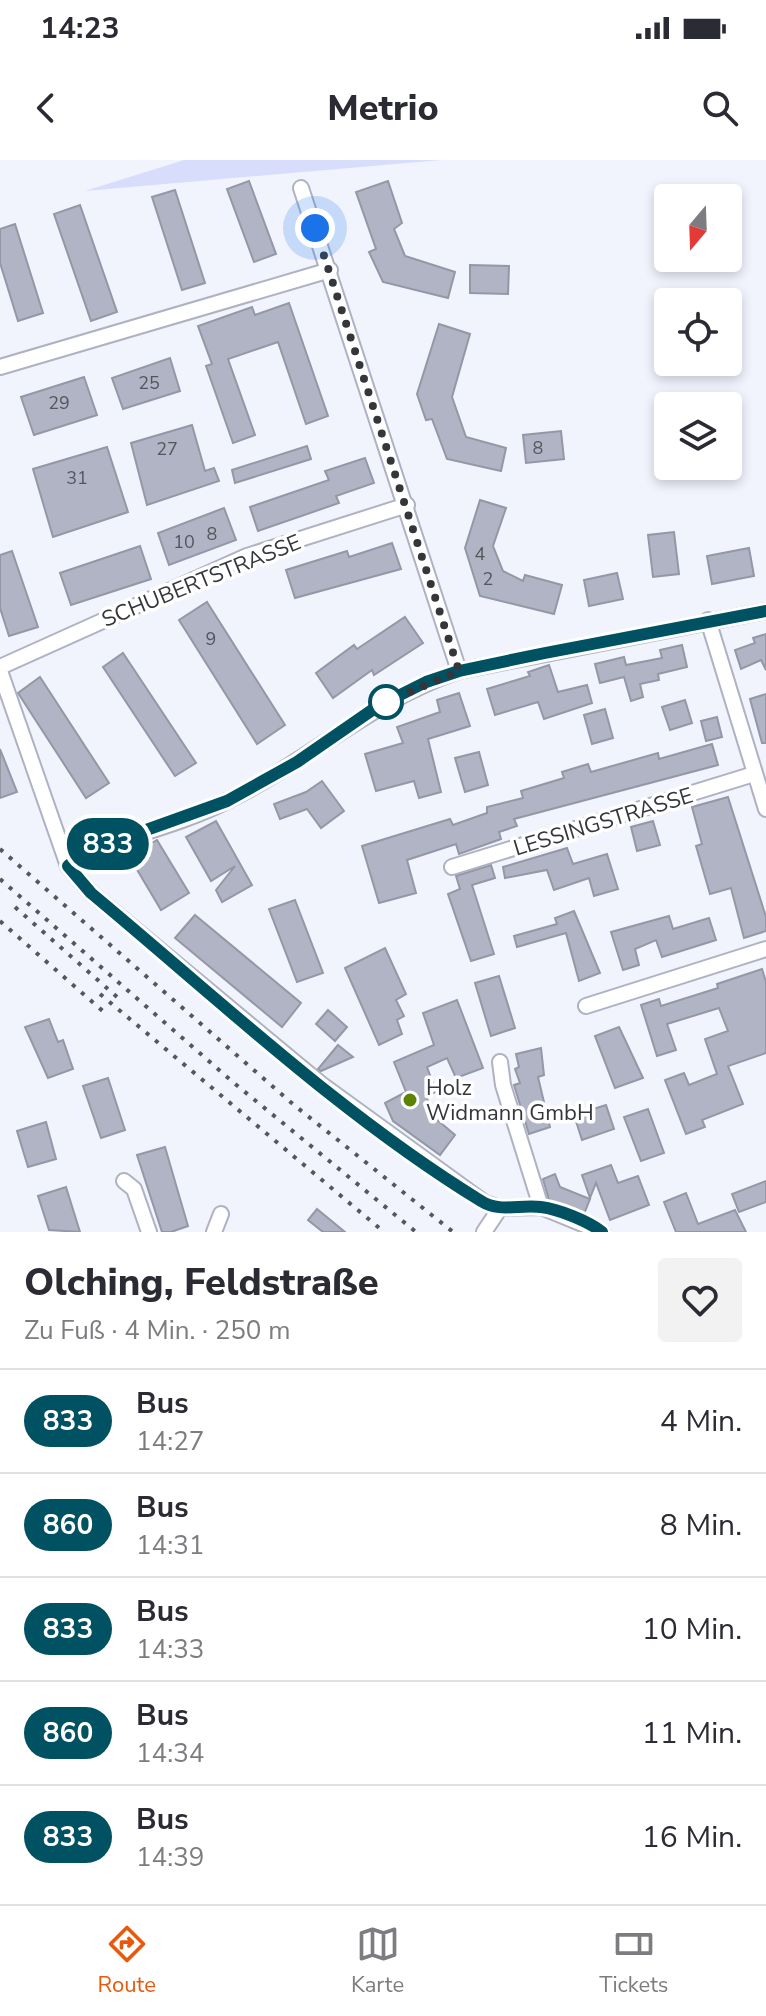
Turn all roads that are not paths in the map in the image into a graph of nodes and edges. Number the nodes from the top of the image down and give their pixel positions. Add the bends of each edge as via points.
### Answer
1 (301, 188) dead end
2 (330, 270) junction
3 (0, 367) edge
4 (407, 505) junction
5 (766, 611) edge
6 (708, 620) junction
7 (0, 669) edge
8 (459, 671) junction
9 (754, 774) junction
10 (766, 809) edge
11 (68, 866) junction
12 (452, 867) dead end
13 (766, 949) edge
14 (586, 1006) dead end
15 (500, 1062) dead end
16 (124, 1181) dead end
17 (541, 1207) junction
18 (500, 1208) junction
19 (221, 1214) dead end
20 (149, 1232) edge
21 (214, 1232) edge
22 (484, 1232) edge
23 (602, 1232) edge

1 - 2 street
2 - 3 street
2 - 4 street
4 - 7 street, SCHUBERTSTRASSE via 247,556
4 - 8 street
5 - 6 street
6 - 8 street
6 - 9 street
7 - 11 street
8 - 11 street via 378,706 297,762 227,801 85,852
9 - 10 street
9 - 12 street, LESSINGSTRASSE
11 - 18 street via 91,893 321,1084 421,1160
13 - 14 street
15 - 17 street
16 - 20 street via 134,1189
17 - 18 street
17 - 23 street
18 - 22 street
19 - 21 street

